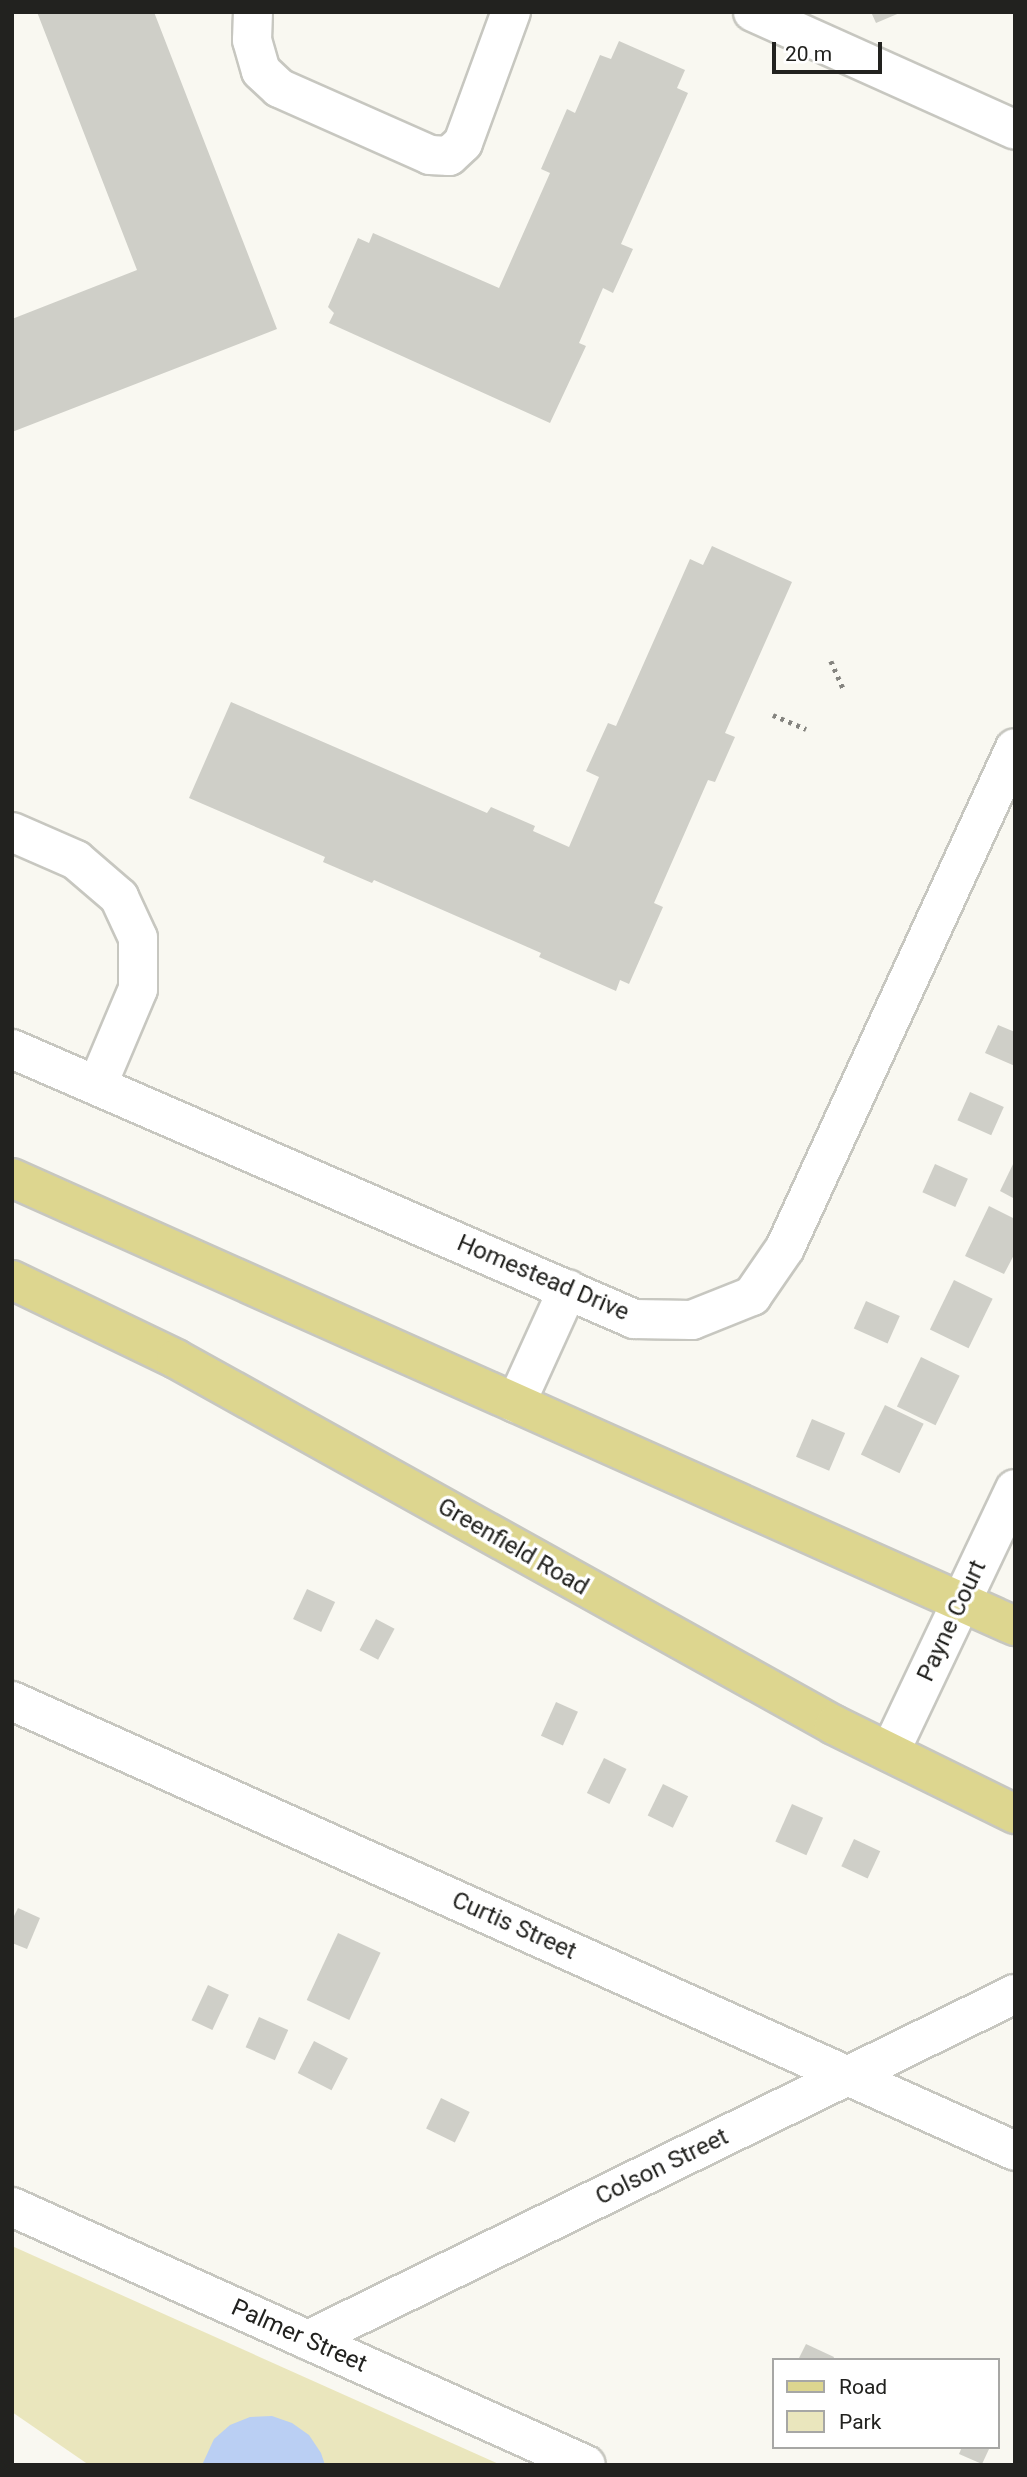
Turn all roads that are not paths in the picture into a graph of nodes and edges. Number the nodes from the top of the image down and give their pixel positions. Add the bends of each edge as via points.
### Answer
1 (253, 12) edge
2 (511, 12) edge
3 (769, 15) edge
4 (1015, 130) edge
5 (1015, 748) edge
6 (12, 832) edge
7 (12, 1049) edge
8 (97, 1086) junction
9 (12, 1178) edge
10 (12, 1280) edge
11 (568, 1289) junction
12 (516, 1403) junction
13 (1015, 1489) edge
14 (961, 1602) junction
15 (1015, 1626) edge
16 (12, 1702) edge
17 (890, 1752) junction
18 (1015, 1814) edge
19 (1015, 1994) edge
20 (848, 2076) junction
21 (1015, 2151) edge
22 (12, 2207) edge
23 (308, 2340) junction
24 (586, 2465) edge

1 - 2 street via 252,40 261,71 279,88 430,155 449,156 463,143
3 - 4 street
5 - 11 street, Homestead Drive via 785,1248 752,1296 692,1320 634,1318
6 - 8 street via 76,860 119,897 138,938 138,989
7 - 8 street, Homestead Drive
8 - 11 street, Homestead Drive
9 - 12 main road
10 - 17 main road, Greenfield Road via 176,1359 652,1625
11 - 12 street
12 - 14 main road
13 - 14 street, Payne Court
14 - 15 main road
14 - 17 street, Payne Court
16 - 20 street, Curtis Street
17 - 18 main road, Greenfield Road
19 - 20 street, Colson Street
20 - 21 street, Curtis Street
20 - 23 street, Colson Street
22 - 23 street, Palmer Street
23 - 24 street, Palmer Street

